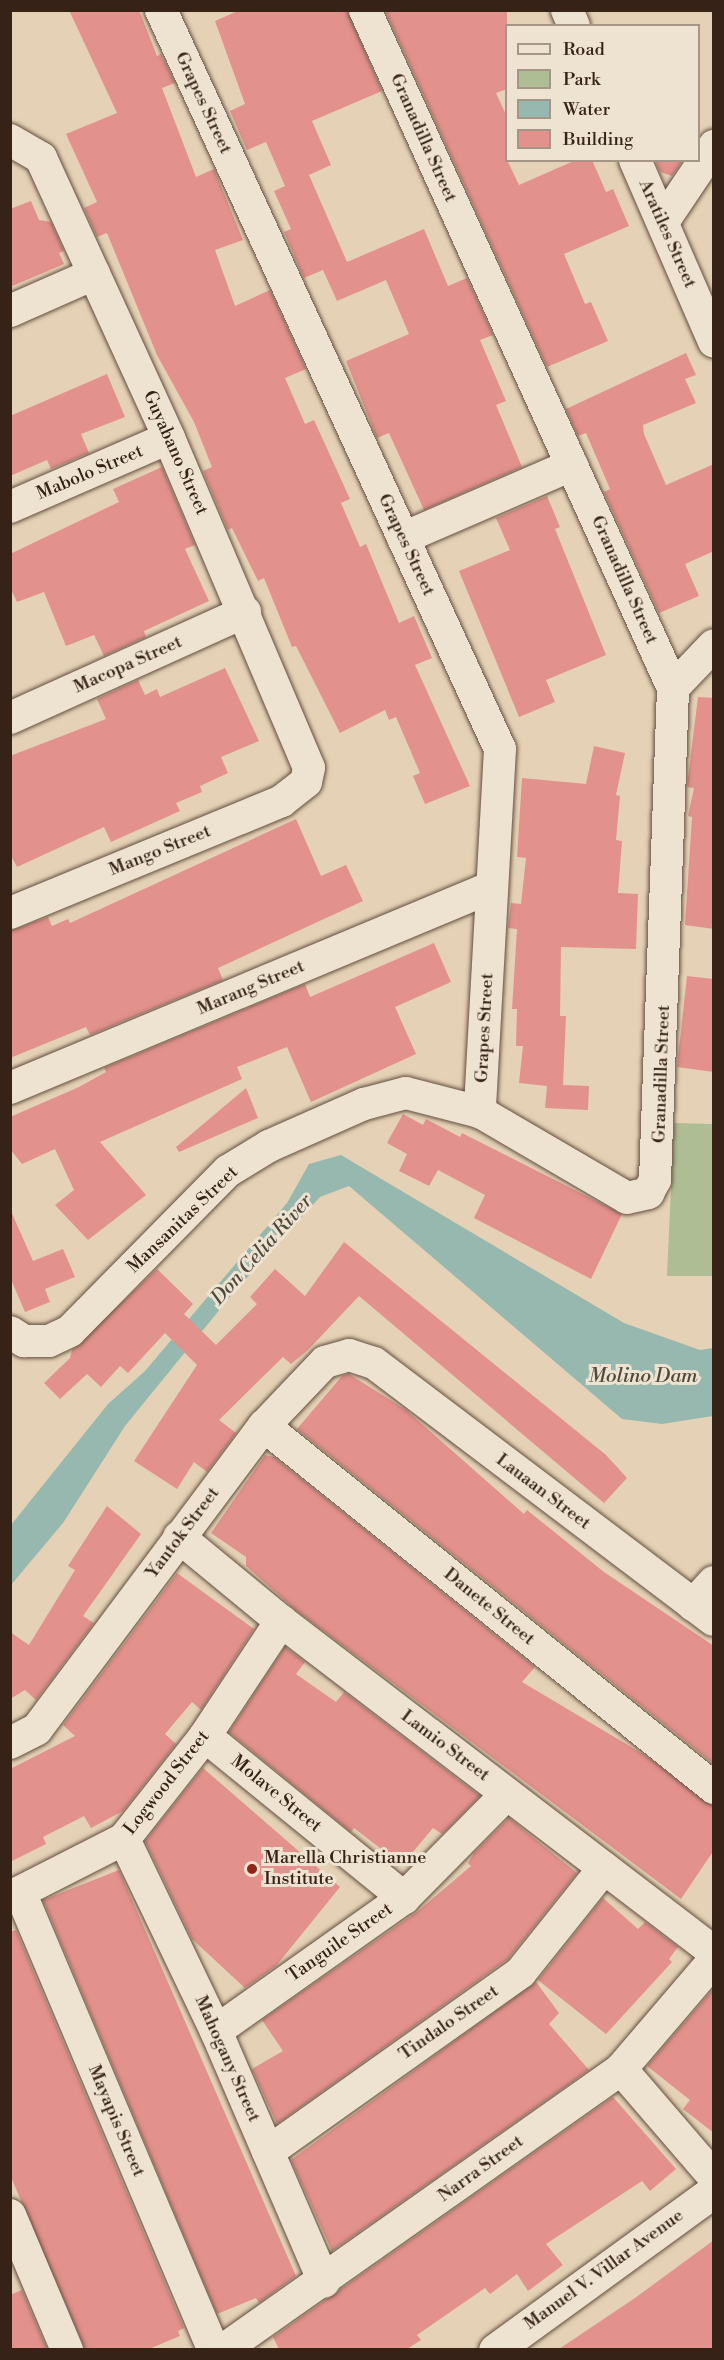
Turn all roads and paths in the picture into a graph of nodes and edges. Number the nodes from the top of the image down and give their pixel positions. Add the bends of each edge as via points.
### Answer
1 (161, 10) edge
2 (365, 10) edge
3 (567, 10) edge
4 (573, 24) edge
5 (12, 140) edge
6 (714, 146) edge
7 (636, 162) edge
8 (663, 222) junction
9 (94, 274) junction
10 (10, 311) edge
11 (714, 342) edge
12 (169, 438) junction
13 (572, 465) junction
14 (10, 507) edge
15 (403, 538) junction
16 (245, 612) junction
17 (714, 645) edge
18 (673, 688) junction
19 (10, 718) edge
20 (306, 782) joint
21 (492, 887) junction
22 (10, 914) edge
23 (10, 1088) edge
24 (480, 1112) junction
25 (648, 1193) joint
26 (17, 1336) edge
27 (374, 1363) joint
28 (264, 1426) junction
29 (179, 1537) junction
30 (714, 1581) edge
31 (703, 1612) edge
32 (281, 1621) junction
33 (205, 1737) junction
34 (10, 1743) edge
35 (714, 1788) edge
36 (507, 1794) junction
37 (124, 1839) junction
38 (604, 1868) junction
39 (15, 1895) edge
40 (404, 1898) junction
41 (714, 1953) edge
42 (714, 1960) edge
43 (216, 2031) junction
44 (621, 2069) junction
45 (268, 2152) junction
46 (714, 2177) edge
47 (714, 2191) edge
48 (10, 2215) edge
49 (324, 2282) junction
50 (67, 2349) edge
51 (213, 2349) edge
52 (223, 2349) edge
53 (495, 2349) edge

1 - 15 street, Grapes Street
2 - 13 street, Granadilla Street
3 - 4 street
5 - 9 street, Guyabano Street via 41,158
6 - 8 street
7 - 8 street, Aratiles Street
8 - 11 street, Aratiles Street
9 - 10 street
9 - 12 street, Guyabano Street
12 - 14 street, Mabolo Street
12 - 16 street, Guyabano Street
13 - 15 street
13 - 18 street, Granadilla Street
15 - 21 street, Grapes Street via 500,749
16 - 19 street, Macopa Street
16 - 20 street, Guyabano Street via 306,753
17 - 18 street
18 - 25 street, Granadilla Street via 659,1161
20 - 22 street, Mango Street via 282,801
21 - 23 street, Marang Street
21 - 24 street, Grapes Street
24 - 25 street, Mansanitas Street via 627,1198
24 - 26 street, Mansanitas Street via 406,1093 364,1104 269,1146 228,1171 70,1331 49,1341
27 - 28 street, Yantok Street via 349,1355 325,1362
27 - 31 street, Lauaan Street
28 - 29 street, Yantok Street
28 - 35 street, Danete Street
29 - 32 street, Lamio Street
29 - 34 street, Yantok Street via 37,1729
30 - 31 street
32 - 33 street, Logwood Street
32 - 36 street, Lamio Street
33 - 37 street, Logwood Street
33 - 40 street, Molave Street
36 - 38 street, Lamio Street
36 - 40 street, Tanguile Street
37 - 39 street, Logwood Street
37 - 43 street, Mahogany Street
38 - 41 street, Lamio Street
38 - 45 street, Tindalo Street via 521,1972
39 - 51 street, Mayapis Street
40 - 43 street, Tanguile Street
42 - 44 street, Narra Street
43 - 45 street, Mahogany Street
44 - 46 street
44 - 49 street, Narra Street
45 - 49 street, Mahogany Street
47 - 53 street, Manuel V. Villar Avenue
48 - 50 street
49 - 52 street, Narra Street

